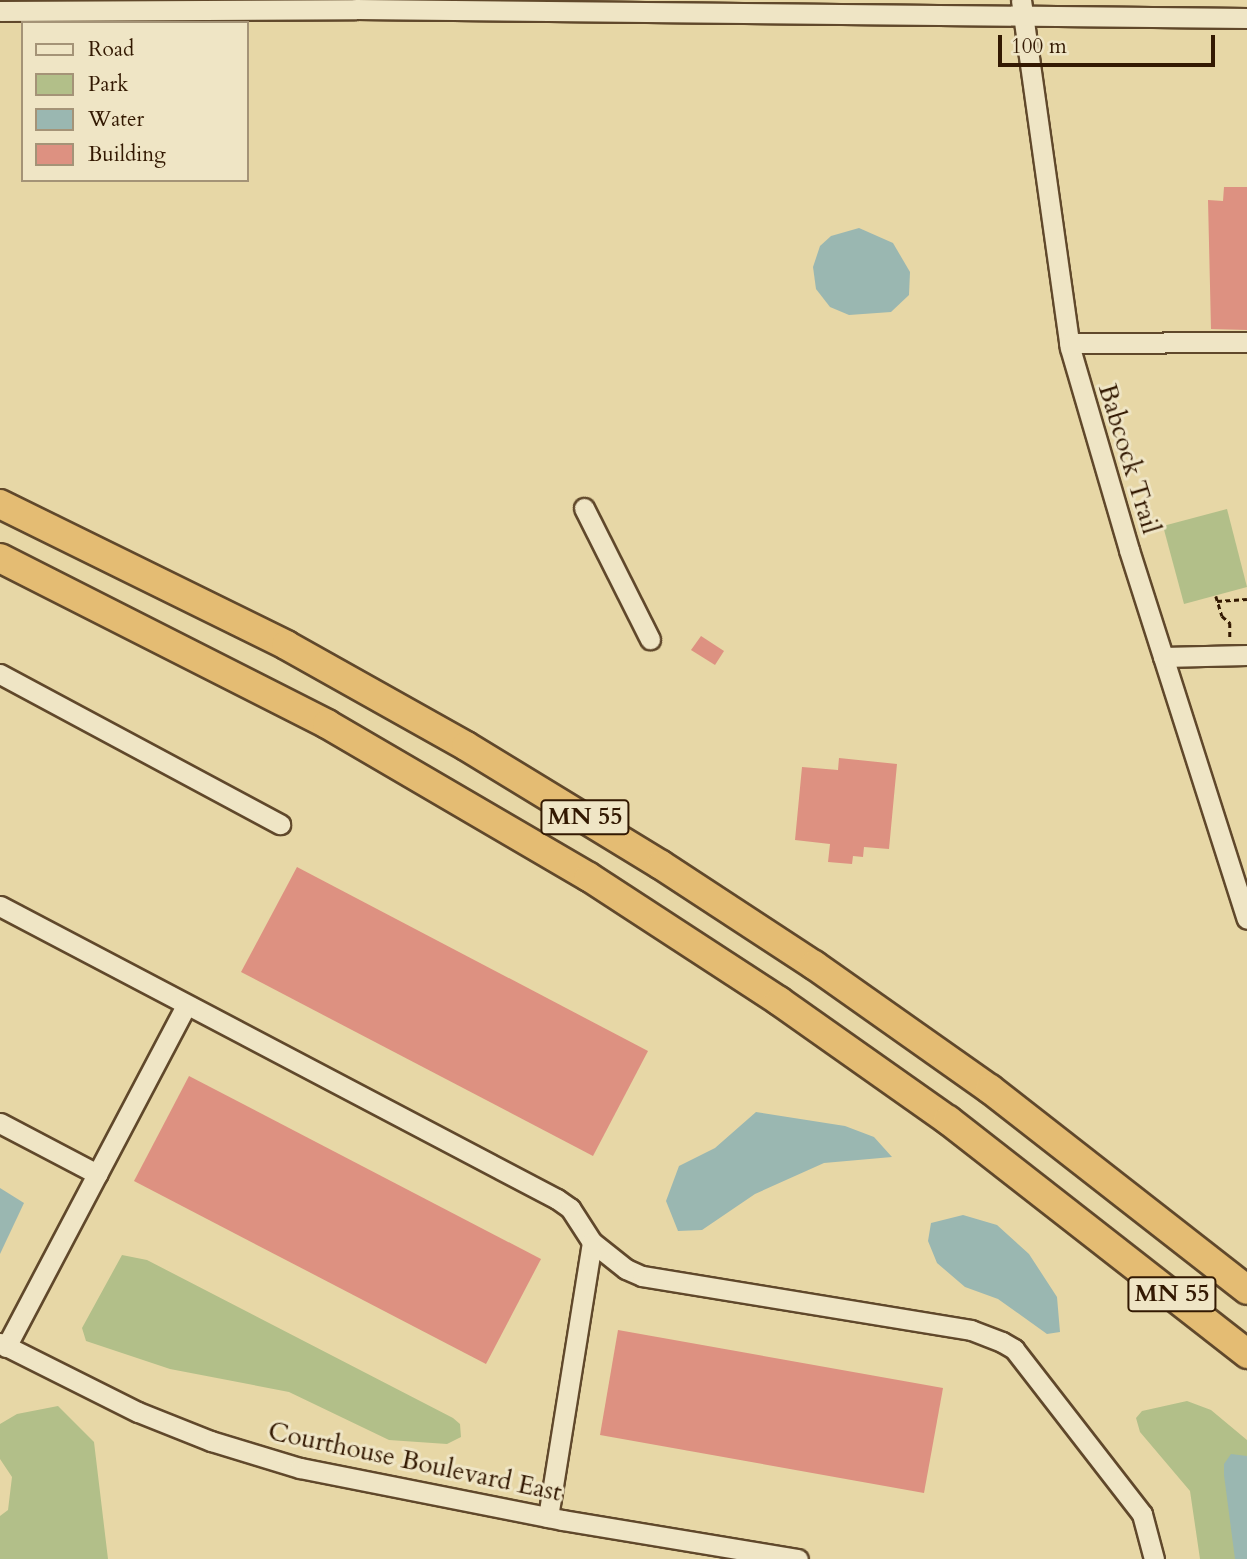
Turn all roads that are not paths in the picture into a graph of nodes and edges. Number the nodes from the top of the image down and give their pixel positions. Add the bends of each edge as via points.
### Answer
1 (29, 5) edge
2 (1022, 8) edge
3 (0, 11) edge
4 (1247, 18) edge
5 (1069, 342) junction
6 (1247, 342) edge
7 (0, 503) edge
8 (584, 508) dead end
9 (0, 558) edge
10 (650, 639) dead end
11 (1239, 655) edge
12 (1163, 657) junction
13 (0, 674) edge
14 (280, 824) dead end
15 (0, 906) edge
16 (1247, 919) edge
17 (186, 1004) junction
18 (0, 1123) edge
19 (97, 1174) junction
20 (1130, 1196) junction
21 (1098, 1234) junction
22 (592, 1242) junction
23 (1247, 1277) edge
24 (1247, 1290) edge
25 (3, 1345) edge
26 (1247, 1354) edge
27 (1247, 1371) edge
28 (548, 1517) junction
29 (798, 1559) edge
30 (1154, 1559) edge

1 - 2 street
1 - 3 street
2 - 4 street
2 - 5 street, Babcock Trail
5 - 6 street
5 - 12 street, Babcock Trail
7 - 20 highway, MN 55 via 286,645 557,800 860,996
8 - 10 street
9 - 21 highway, MN 55 via 327,724 589,877 839,1041
11 - 12 street
12 - 16 street, Babcock Trail
13 - 14 street
15 - 17 street
17 - 19 street
17 - 22 street via 557,1199 570,1208
18 - 19 street
19 - 25 street
20 - 23 highway
20 - 24 highway, MN 55
21 - 26 highway, MN 55
21 - 27 highway
22 - 28 street
22 - 30 street via 642,1276 971,1330 1002,1342 1014,1349 1142,1514
25 - 28 street, Courthouse Boulevard East via 138,1412 259,1457 342,1479
28 - 29 street, Courthouse Boulevard East

